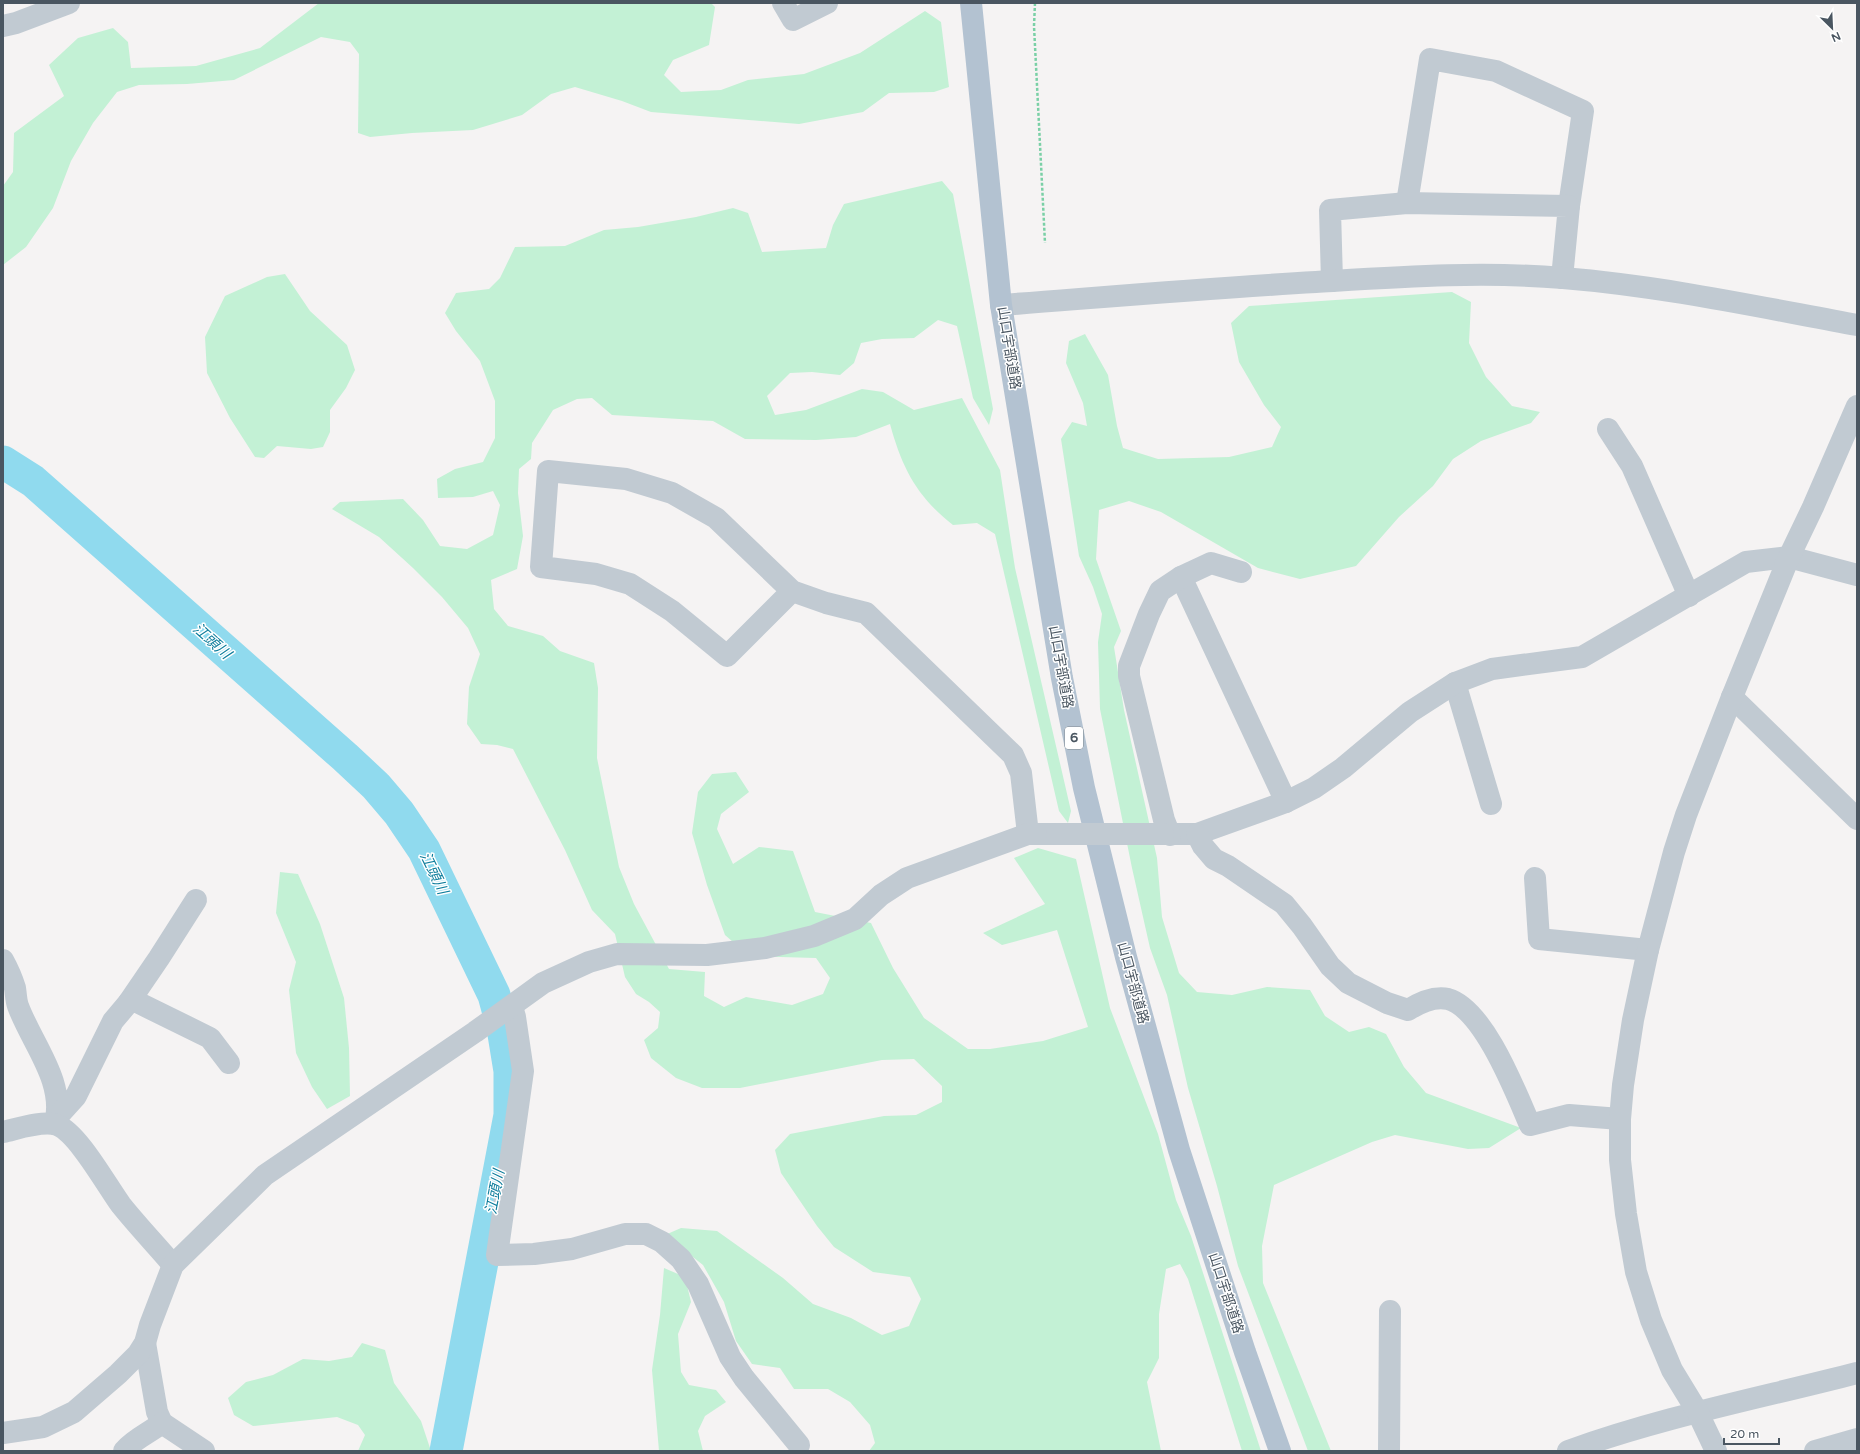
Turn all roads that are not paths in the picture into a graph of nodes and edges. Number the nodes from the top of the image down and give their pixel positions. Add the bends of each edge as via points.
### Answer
1 (69, 3) edge
2 (783, 3) edge
3 (827, 3) edge
4 (971, 3) edge
5 (3, 26) edge
6 (1407, 203) junction
7 (1570, 206) junction
8 (1562, 278) junction
9 (1332, 281) junction
10 (1001, 305) junction
11 (1857, 326) edge
12 (1857, 406) edge
13 (1608, 429) dead end
14 (1789, 557) junction
15 (1241, 572) dead end
16 (1857, 575) edge
17 (1182, 578) junction
18 (792, 590) junction
19 (1688, 596) junction
20 (1455, 683) junction
21 (1732, 697) junction
22 (1286, 802) junction
23 (1491, 804) dead end
24 (1857, 819) edge
25 (1028, 834) junction
26 (1196, 834) junction
27 (1166, 835) junction
28 (1535, 878) dead end
29 (196, 900) dead end
30 (1648, 950) junction
31 (3, 960) edge
32 (129, 1002) junction
33 (503, 1012) junction
34 (230, 1063) dead end
35 (1620, 1119) junction
36 (56, 1121) junction
37 (3, 1132) edge
38 (173, 1265) junction
39 (1390, 1310) dead end
40 (145, 1343) junction
41 (1857, 1374) edge
42 (1696, 1412) junction
43 (162, 1423) junction
44 (3, 1433) edge
45 (1857, 1439) edge
46 (799, 1445) dead end
47 (124, 1451) edge
48 (204, 1451) edge
49 (1280, 1451) edge
50 (1389, 1451) edge
51 (1568, 1451) edge
52 (1716, 1451) edge
53 (1815, 1451) edge

1 - 5 street
2 - 3 street via 793,20
4 - 10 main road, 山口宇部道路 / 6
6 - 7 street
6 - 7 street via 1430,59 1496,71 1583,111
6 - 9 street via 1330,210
7 - 8 street
8 - 9 street via 1488,275
8 - 11 street via 1663,289
9 - 10 street
10 - 49 main road, 山口宇部道路 / 6 via 1062,678 1084,788 1126,957 1179,1150
12 - 14 street via 1814,507
13 - 19 street via 1632,466
14 - 16 street
14 - 19 street via 1746,562
14 - 21 street
15 - 17 street via 1211,563
17 - 22 street
17 - 27 street via 1160,591 1129,666
18 - 18 street via 716,518 672,493 626,479 548,470 541,567 596,574 630,584 672,611 727,656
18 - 25 street via 826,603 866,613 1013,755 1021,773
19 - 20 street via 1582,657 1492,669
20 - 22 street via 1410,712 1343,768 1314,788
20 - 23 street
21 - 24 street
21 - 30 street via 1686,815
22 - 26 street
25 - 27 street, bridge
25 - 33 street via 907,878 881,895 855,919 814,936 765,948 707,954 617,954 589,962 543,983
26 - 27 street
26 - 35 street via 1214,859 1284,904 1330,966 1348,983 1387,1003 1408,1010 1423,1001 1447,999 1462,1005 1474,1018 1502,1062 1530,1125 1569,1115
28 - 30 street via 1539,938
29 - 32 street
30 - 35 street via 1632,1028
31 - 36 street via 9,969 17,1005 52,1076 57,1097
32 - 34 street via 137,1002 210,1038
32 - 36 street via 113,1021 76,1096
33 - 38 street via 265,1175
33 - 46 street via 515,1017 523,1071 496,1255 572,1249 625,1234 646,1234 662,1242 681,1259 698,1284 730,1357 744,1378
35 - 42 street via 1621,1168 1636,1272 1651,1320 1672,1370
36 - 37 street
36 - 38 street via 83,1149 121,1204
38 - 40 street
39 - 50 street
40 - 43 street via 156,1412
40 - 44 street via 118,1374 74,1412 43,1426
41 - 42 street
42 - 51 street
42 - 52 street
43 - 47 street via 132,1442
43 - 48 street
45 - 53 street

